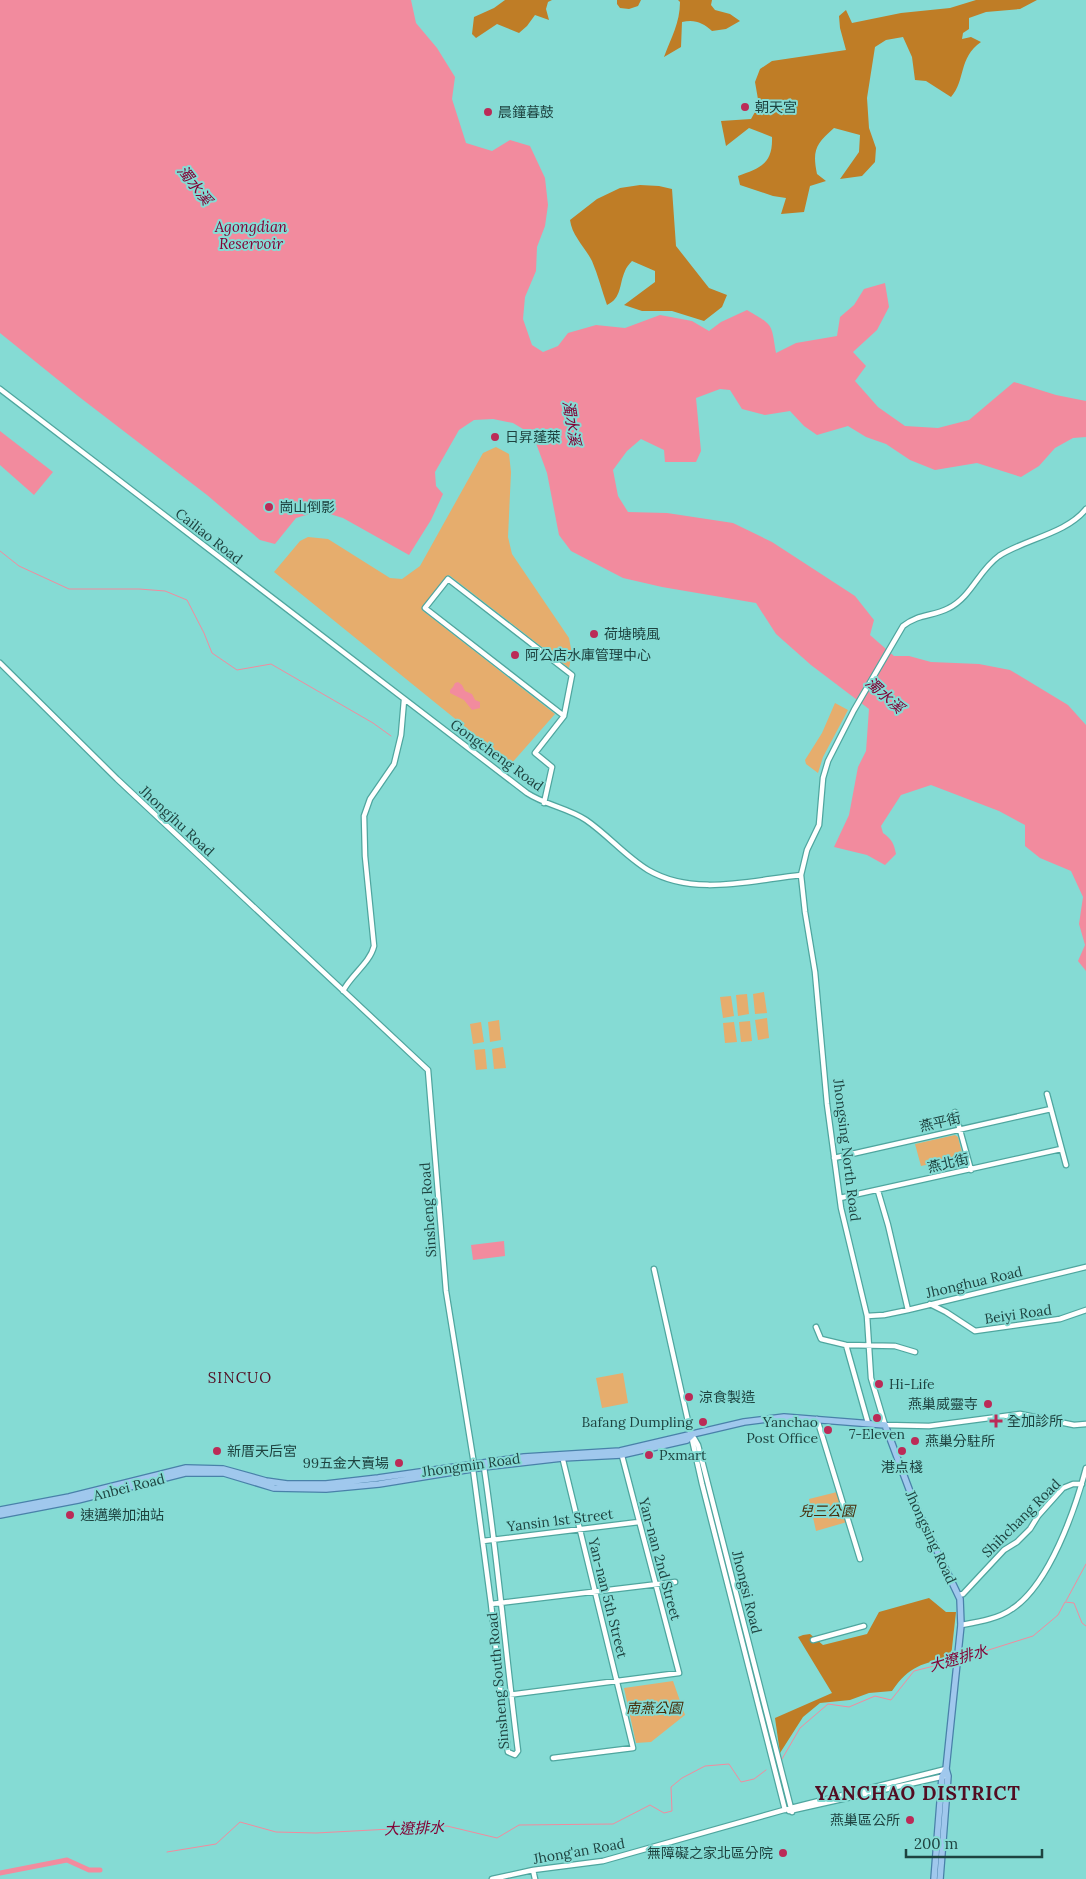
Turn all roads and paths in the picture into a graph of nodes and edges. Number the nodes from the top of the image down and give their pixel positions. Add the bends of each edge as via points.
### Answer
1 (0, 389) edge
2 (1086, 509) edge
3 (0, 663) edge
4 (404, 700) junction
5 (564, 716) junction
6 (544, 803) junction
7 (801, 875) junction
8 (343, 991) junction
9 (1048, 1094) dead end
10 (1051, 1109) junction
11 (955, 1112) dead end
12 (960, 1130) junction
13 (1061, 1149) junction
14 (834, 1158) junction
15 (1066, 1165) dead end
16 (971, 1170) junction
17 (878, 1191) junction
18 (840, 1198) junction
19 (1086, 1267) edge
20 (654, 1269) dead end
21 (930, 1304) junction
22 (908, 1310) junction
23 (1086, 1310) edge
24 (867, 1316) junction
25 (816, 1327) dead end
26 (846, 1345) junction
27 (868, 1345) junction
28 (915, 1352) dead end
29 (817, 1420) junction
30 (868, 1423) junction
31 (1086, 1424) edge
32 (886, 1425) junction
33 (692, 1435) junction
34 (621, 1453) junction
35 (562, 1456) junction
36 (474, 1466) junction
37 (484, 1467) junction
38 (1086, 1468) edge
39 (250, 1476) joint
40 (258, 1483) joint
41 (1082, 1484) junction
42 (0, 1510) edge
43 (0, 1515) edge
44 (639, 1522) junction
45 (579, 1528) junction
46 (495, 1540) junction
47 (483, 1541) junction
48 (860, 1559) dead end
49 (675, 1582) dead end
50 (656, 1584) junction
51 (596, 1592) junction
52 (959, 1595) junction
53 (502, 1603) junction
54 (491, 1604) junction
55 (961, 1625) junction
56 (864, 1626) dead end
57 (813, 1640) dead end
58 (618, 1682) junction
59 (511, 1695) junction
60 (500, 1696) junction
61 (554, 1758) dead end
62 (779, 1774) junction
63 (945, 1774) junction
64 (857, 1794) junction
65 (785, 1810) junction
66 (791, 1810) junction
67 (533, 1870) junction
68 (524, 1872) junction
69 (492, 1879) edge
70 (526, 1879) edge
71 (535, 1879) edge
72 (934, 1879) edge
73 (940, 1879) edge

1 - 4 street, Cailiao Road
2 - 7 street, Jhongsing North Road via 1070,523 1000,555 960,602 913,618 903,626 828,761 818,825
3 - 8 street, Jhongjhu Road via 123,786
4 - 6 street, Gongcheng Road
4 - 8 street via 404,718 394,764 370,799 364,816 374,946
5 - 5 street via 572,675 448,579 425,608
5 - 6 street via 535,753 552,767
6 - 7 street, Gongcheng Road via 579,816 648,869 669,879 710,885
7 - 14 street, Jhongsing North Road via 815,972
8 - 36 street, Sinsheng Road via 428,1070 446,1291
9 - 10 street
10 - 12 street, 燕平街
10 - 13 street
11 - 12 street
12 - 14 street, 燕平街
12 - 16 street
13 - 15 street
13 - 16 street, 燕北街
14 - 18 street, Jhongsing North Road
16 - 17 street, 燕北街
17 - 18 street, 燕北街
17 - 22 street
18 - 24 street, Jhongsing North Road
19 - 21 street, Jhonghua Road
20 - 33 street, Jhongsi Road
21 - 22 street, Jhonghua Road
21 - 23 street, Beiyi Road via 975,1331 1060,1320
22 - 24 street, Jhonghua Road
24 - 27 street, Jhongsing North Road
25 - 26 street via 821,1340
26 - 27 street
26 - 30 street
27 - 28 street via 895,1346
27 - 32 street, Jhongsing North Road via 871,1378
29 - 30 main road, Jhongmin Road
29 - 33 main road, Jhongmin Road via 767,1419
29 - 48 street
30 - 32 main road, Jhongmin Road
31 - 32 street, Jhongmin Road via 1074,1425 1020,1414 929,1426
32 - 52 main road, Jhongsing Road via 915,1506
33 - 34 main road, Jhongmin Road
33 - 62 street, Jhongsi Road
34 - 35 main road, Jhongmin Road
34 - 44 street, Yan-nan 2nd Street
35 - 36 main road, Jhongmin Road
35 - 37 main road, Jhongmin Road
35 - 45 street, Yan-nan 5th Street
36 - 37 main road, Jhongmin Road
36 - 39 main road, Jhongmin Road via 326,1484 286,1484
36 - 40 main road, Jhongmin Road via 379,1484 326,1489 274,1488
36 - 47 street, Sinsheng South Road
37 - 46 street, Sinsheng South Road
38 - 41 street
39 - 42 main road, Anbei Road via 213,1468 186,1468 69,1497
40 - 43 main road, Anbei Road via 224,1474 185,1474
41 - 52 street, Shihchang Road via 1063,1488 1030,1529
41 - 55 street via 1065,1531 1030,1592 1010,1611
44 - 45 street, Yansin 1st Street
44 - 50 street, Yan-nan 2nd Street
45 - 46 street, Yansin 1st Street
45 - 51 street, Yan-nan 5th Street
46 - 47 street, Yansin 1st Street
46 - 53 street, Sinsheng South Road
47 - 54 street, Sinsheng South Road
49 - 50 street
50 - 51 street
50 - 58 street, Yan-nan 2nd Street via 679,1673
51 - 53 street
51 - 58 street, Yan-nan 5th Street
52 - 55 main road, Jhongsing Road
53 - 54 street
53 - 59 street, Sinsheng South Road
54 - 60 street, Sinsheng South Road
55 - 63 main road, Jhongsing Road
56 - 57 street
58 - 59 street
58 - 61 street, Yan-nan 5th Street via 633,1748
59 - 60 street
59 - 60 street, Sinsheng South Road via 518,1750 515,1755 508,1752
62 - 65 street
62 - 66 street
63 - 64 street
63 - 64 street
63 - 72 main road
63 - 73 main road
64 - 66 street
65 - 66 street
65 - 67 street, Jhong'an Road via 603,1861
67 - 68 street, Jhong'an Road
67 - 71 street
68 - 69 street, Jhong'an Road
68 - 70 street

